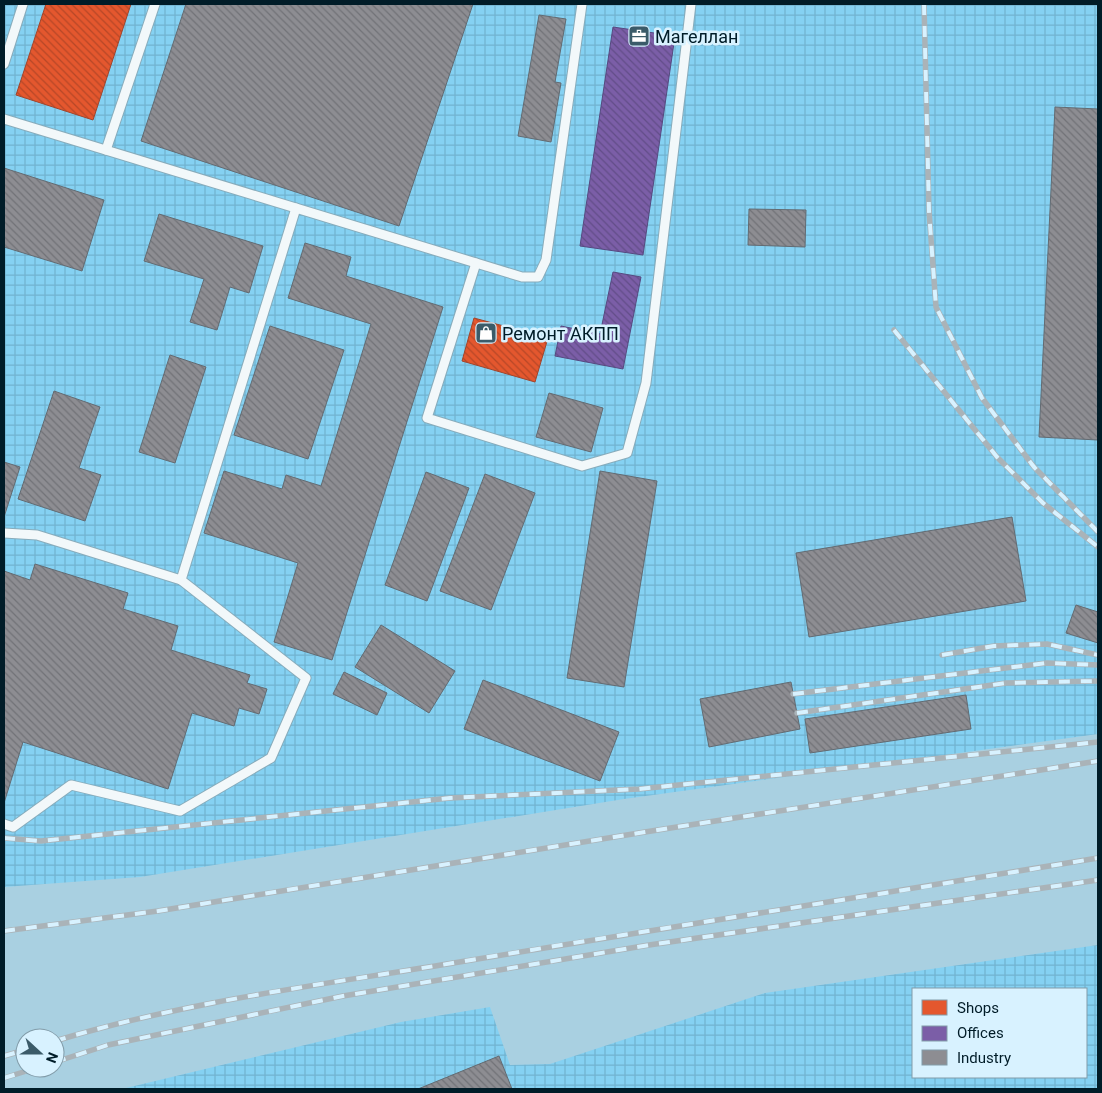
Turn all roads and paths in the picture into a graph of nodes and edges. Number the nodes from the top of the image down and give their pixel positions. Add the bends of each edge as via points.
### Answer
1 (23, 4) edge
2 (155, 4) edge
3 (582, 4) edge
4 (691, 4) edge
5 (4, 64) edge
6 (4, 119) edge
7 (106, 150) junction
8 (296, 208) junction
9 (476, 263) junction
10 (4, 533) edge
11 (181, 580) junction
12 (4, 824) edge

1 - 5 lane
2 - 7 lane
3 - 9 lane via 546,260 538,277 522,277
4 - 9 lane via 646,383 628,453 582,466 427,418
6 - 7 lane
7 - 8 lane
8 - 9 lane
8 - 11 lane
10 - 11 lane via 37,535
11 - 12 lane via 306,678 271,758 180,811 71,785 13,827

